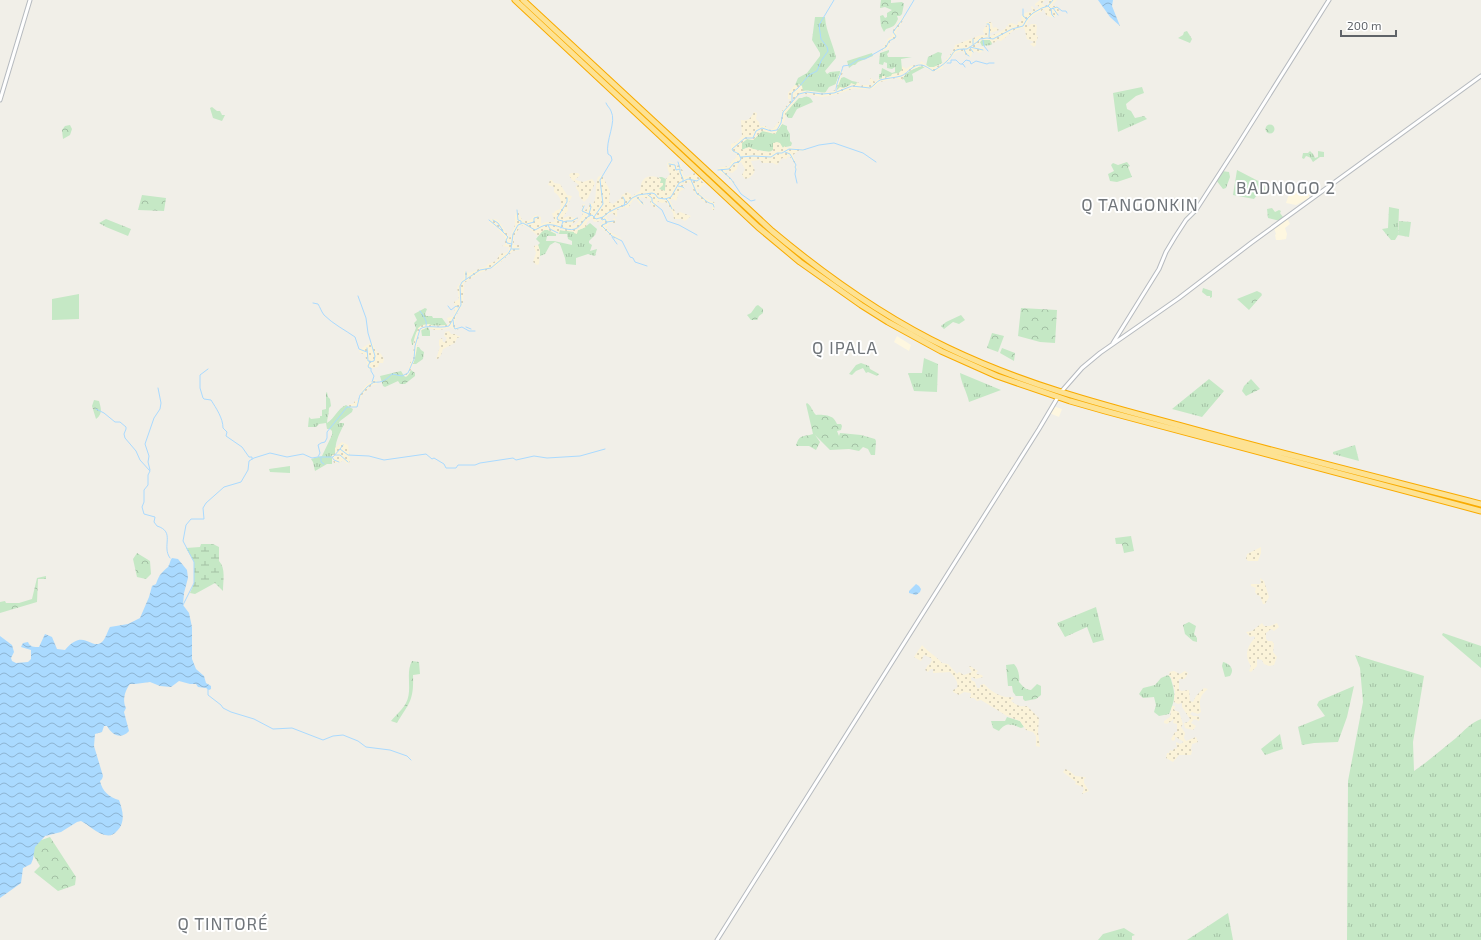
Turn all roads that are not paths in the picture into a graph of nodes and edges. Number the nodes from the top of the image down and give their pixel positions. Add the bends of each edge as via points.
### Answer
1 (30, 0) edge
2 (516, 0) edge
3 (523, 0) edge
4 (1329, 0) edge
5 (1481, 76) edge
6 (0, 100) edge
7 (706, 175) junction
8 (1113, 344) junction
9 (1059, 395) junction
10 (1481, 504) edge
11 (1481, 511) edge
12 (717, 940) edge

1 - 6 street
2 - 7 highway
3 - 7 highway
4 - 8 street via 1196,210 1175,236 1159,269
5 - 8 street
7 - 9 highway via 758,226 800,262 861,305 967,363 1019,384
8 - 9 street via 1090,360
9 - 10 highway
9 - 11 highway via 1105,411
9 - 12 street

